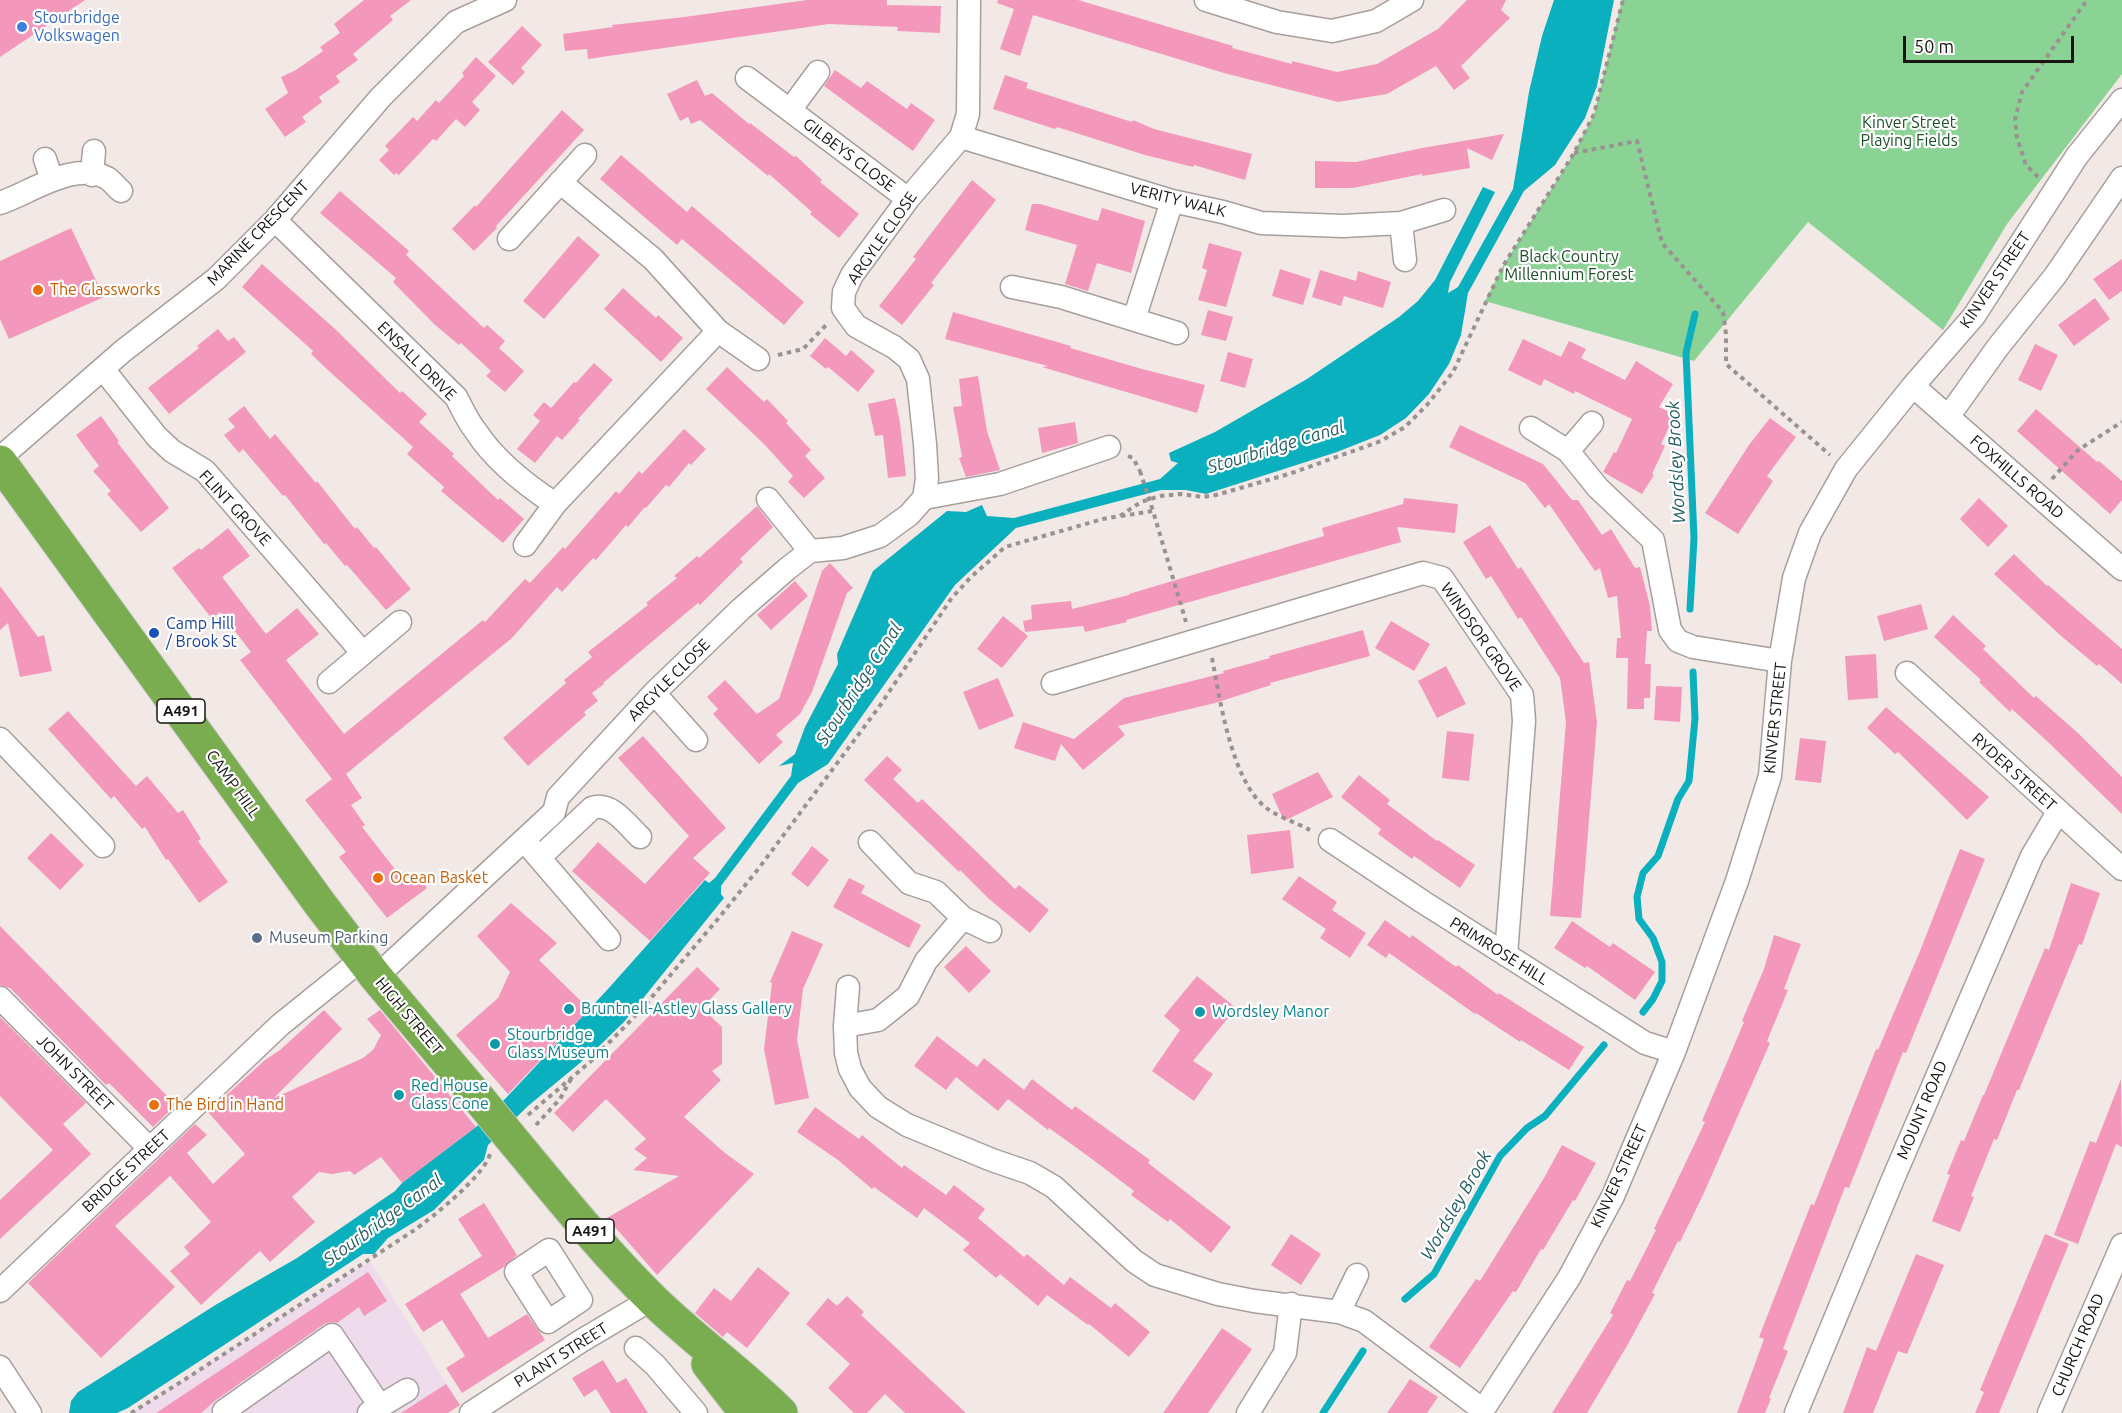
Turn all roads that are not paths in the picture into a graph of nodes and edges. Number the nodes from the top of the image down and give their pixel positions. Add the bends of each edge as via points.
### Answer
1 (505, 0) edge
2 (969, 0) edge
3 (1206, 0) edge
4 (1412, 0) edge
5 (818, 72) dead end
6 (747, 78) dead end
7 (2122, 100) edge
8 (790, 110) junction
9 (961, 137) junction
10 (94, 150) dead end
11 (585, 154) dead end
12 (92, 175) junction
13 (2122, 178) edge
14 (560, 182) junction
15 (120, 191) dead end
16 (908, 199) junction
17 (1172, 201) junction
18 (0, 203) edge
19 (1444, 210) dead end
20 (275, 220) junction
21 (1401, 223) junction
22 (509, 238) dead end
23 (1405, 260) dead end
24 (1012, 287) dead end
25 (1134, 319) junction
26 (718, 331) junction
27 (1177, 333) dead end
28 (758, 359) road end
29 (103, 369) junction
30 (1912, 386) junction
31 (1948, 417) junction
32 (1593, 423) dead end
33 (1531, 428) dead end
34 (1109, 447) dead end
35 (1568, 451) junction
36 (0, 460) edge
37 (924, 498) junction
38 (768, 499) dead end
39 (555, 504) junction
40 (525, 545) dead end
41 (810, 551) junction
42 (2122, 569) edge
43 (400, 622) dead end
44 (362, 652) junction
45 (1780, 661) junction
46 (1907, 674) dead end
47 (329, 682) dead end
48 (1053, 683) dead end
49 (654, 693) junction
50 (0, 739) edge
51 (696, 740) dead end
52 (2058, 812) junction
53 (640, 837) dead end
54 (524, 840) junction
55 (1329, 840) road end
56 (870, 842) dead end
57 (103, 846) dead end
58 (539, 858) junction
59 (2122, 869) edge
60 (963, 918) junction
61 (990, 931) dead end
62 (609, 939) dead end
63 (1506, 955) junction
64 (369, 968) junction
65 (848, 987) dead end
66 (0, 998) edge
67 (925, 1005) dead end
68 (887, 1013) junction
69 (845, 1026) junction
70 (1674, 1052) junction
71 (150, 1149) junction
72 (2122, 1245) edge
73 (1357, 1275) dead end
74 (0, 1292) edge
75 (1291, 1304) junction
76 (663, 1310) junction
77 (564, 1311) dead end
78 (1339, 1312) junction
79 (581, 1341) junction
80 (636, 1348) dead end
81 (0, 1367) edge
82 (407, 1390) dead end
83 (752, 1408) edge
84 (374, 1409) edge
85 (1482, 1412) edge
86 (30, 1413) edge
87 (225, 1413) edge
88 (471, 1413) edge
89 (696, 1413) edge
90 (1248, 1413) edge
91 (1796, 1413) edge
92 (2049, 1413) edge

1 - 20 street, MARINE CRESCENT via 456,22 381,97
2 - 9 street, ARGYLE CLOSE via 968,114
3 - 4 street via 1277,22 1332,31 1376,21
5 - 8 street, GILBEYS CLOSE
6 - 8 street, GILBEYS CLOSE
7 - 30 street, KINVER STREET via 2050,195 1974,316
8 - 16 street, GILBEYS CLOSE
9 - 16 street, ARGYLE CLOSE
9 - 17 street, VERITY WALK
10 - 12 street
11 - 14 street
12 - 15 street via 106,178
12 - 18 street via 49,169
13 - 31 street via 2055,276
14 - 22 street
14 - 26 street via 653,259
16 - 37 street, ARGYLE CLOSE via 852,275 844,292 843,308 856,326 909,359 918,379 926,467
17 - 21 street, VERITY WALK via 1262,223
17 - 25 street
19 - 21 street, VERITY WALK
20 - 29 street, MARINE CRESCENT via 216,279
20 - 39 street, ENSALL DRIVE via 456,397 475,431 496,455 532,489
21 - 23 street
24 - 25 street
25 - 27 street
26 - 28 street
26 - 39 street
29 - 36 street, MARINE CRESCENT
29 - 44 street, FLINT GROVE via 157,437 206,471
30 - 31 street, FOXHILLS ROAD
30 - 45 street, KINVER STREET via 1846,469 1810,533 1794,578
31 - 42 street, FOXHILLS ROAD
32 - 35 street
33 - 35 street
34 - 37 street via 1000,484
35 - 45 street via 1598,488 1653,540 1670,630 1678,641 1693,647
36 - 64 highway, CAMP HILL / A491
37 - 41 street via 909,515 880,536 843,548
38 - 41 street
39 - 40 street
41 - 49 street, ARGYLE CLOSE via 741,609 728,634
43 - 44 street
44 - 47 street
45 - 70 street, KINVER STREET via 1770,776 1737,881
46 - 52 street, RYDER STREET
48 - 63 street, WINDSOR GROVE via 1423,573 1442,578 1521,695 1524,720
49 - 51 street
49 - 54 street, ARGYLE CLOSE via 558,797 554,812
50 - 57 street
52 - 59 street, RYDER STREET
52 - 91 street, MOUNT ROAD via 2032,856
53 - 58 street via 611,810 598,805
54 - 58 street
54 - 64 street, BRIDGE STREET
55 - 63 street, PRIMROSE HILL
56 - 60 street via 909,883 936,892
58 - 62 street
60 - 61 street
60 - 68 street via 926,961 908,996
63 - 70 street, PRIMROSE HILL via 1645,1043
64 - 71 street, BRIDGE STREET via 280,1025
64 - 76 highway, HIGH STREET / A491, bridge via 480,1100 515,1133 558,1197
65 - 69 street
66 - 71 street, JOHN STREET
67 - 68 street
68 - 69 street via 878,1020
69 - 75 street via 850,1069 860,1088 878,1107 907,1125 1030,1173 1054,1187 1134,1261 1155,1275 1218,1294
70 - 85 street, KINVER STREET via 1607,1206 1569,1278
71 - 74 street, BRIDGE STREET
72 - 92 street, CHURCH ROAD
73 - 78 street
75 - 78 street
75 - 90 street via 1285,1353
76 - 79 street, PLANT STREET
76 - 83 highway, A491
76 - 83 highway, A491 via 729,1364
77 - 79 street
78 - 85 street via 1364,1321
79 - 88 street, PLANT STREET
80 - 89 street
81 - 86 street
82 - 84 street
84 - 87 street via 332,1335

